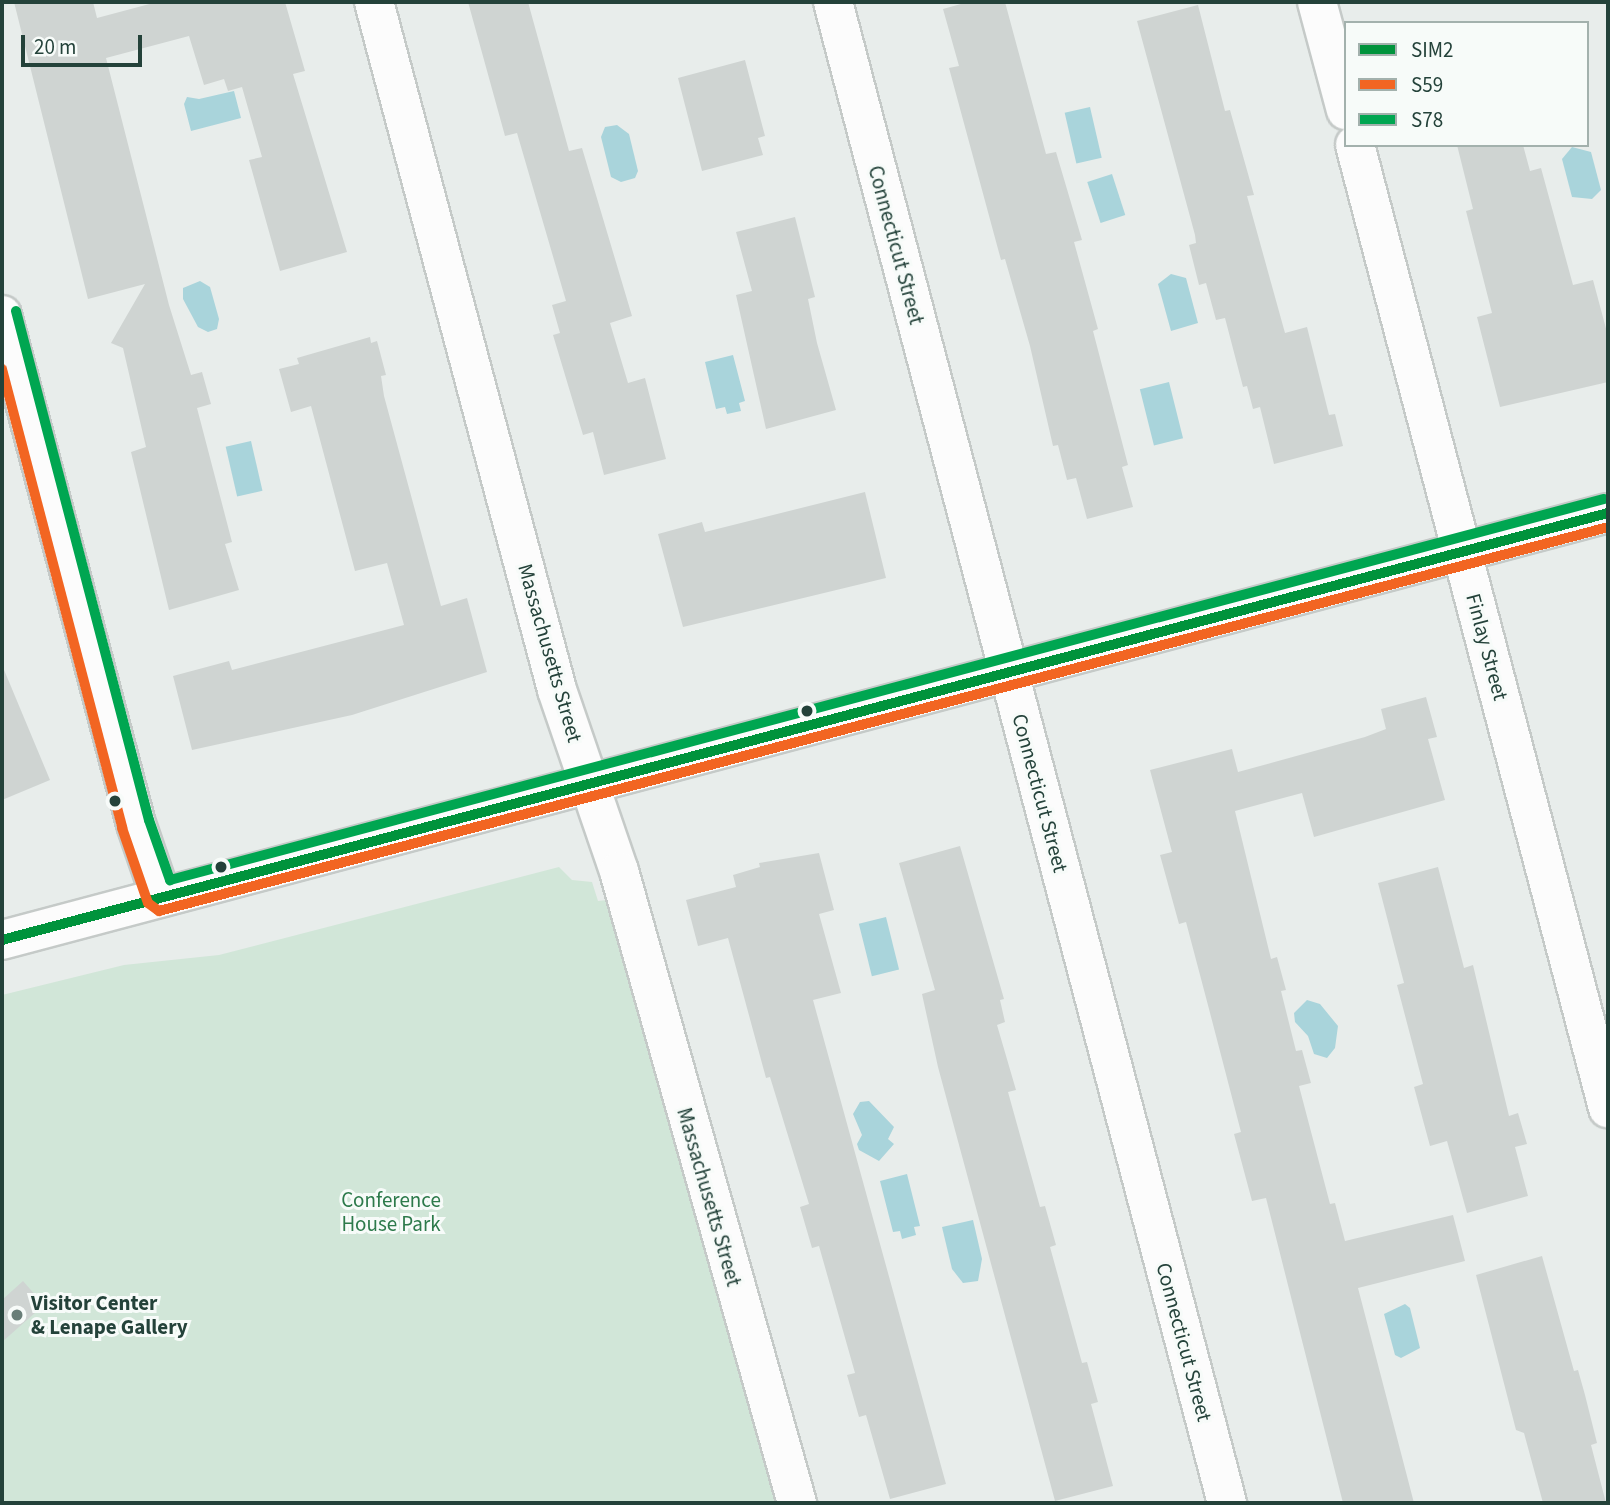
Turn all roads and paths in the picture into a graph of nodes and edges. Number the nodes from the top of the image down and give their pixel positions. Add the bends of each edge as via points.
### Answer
1 (374, 2) edge
2 (832, 2) edge
3 (1317, 2) edge
4 (1344, 103) edge
5 (1356, 147) edge
6 (2, 315) edge
7 (1608, 513) edge
8 (1462, 551) junction
9 (1007, 671) junction
10 (590, 782) junction
11 (161, 897) junction
12 (2, 940) edge
13 (1608, 1108) edge
14 (797, 1503) edge
15 (1227, 1503) edge

1 - 10 street, Massachusetts Street via 557,690
2 - 9 street, Connecticut Street
3 - 4 street
5 - 8 street, Finlay Street
6 - 11 street via 136,824
7 - 8 street
8 - 9 street
8 - 13 street, Finlay Street
9 - 10 street
9 - 15 street, Connecticut Street
10 - 11 street
10 - 14 street, Massachusetts Street
11 - 12 street

